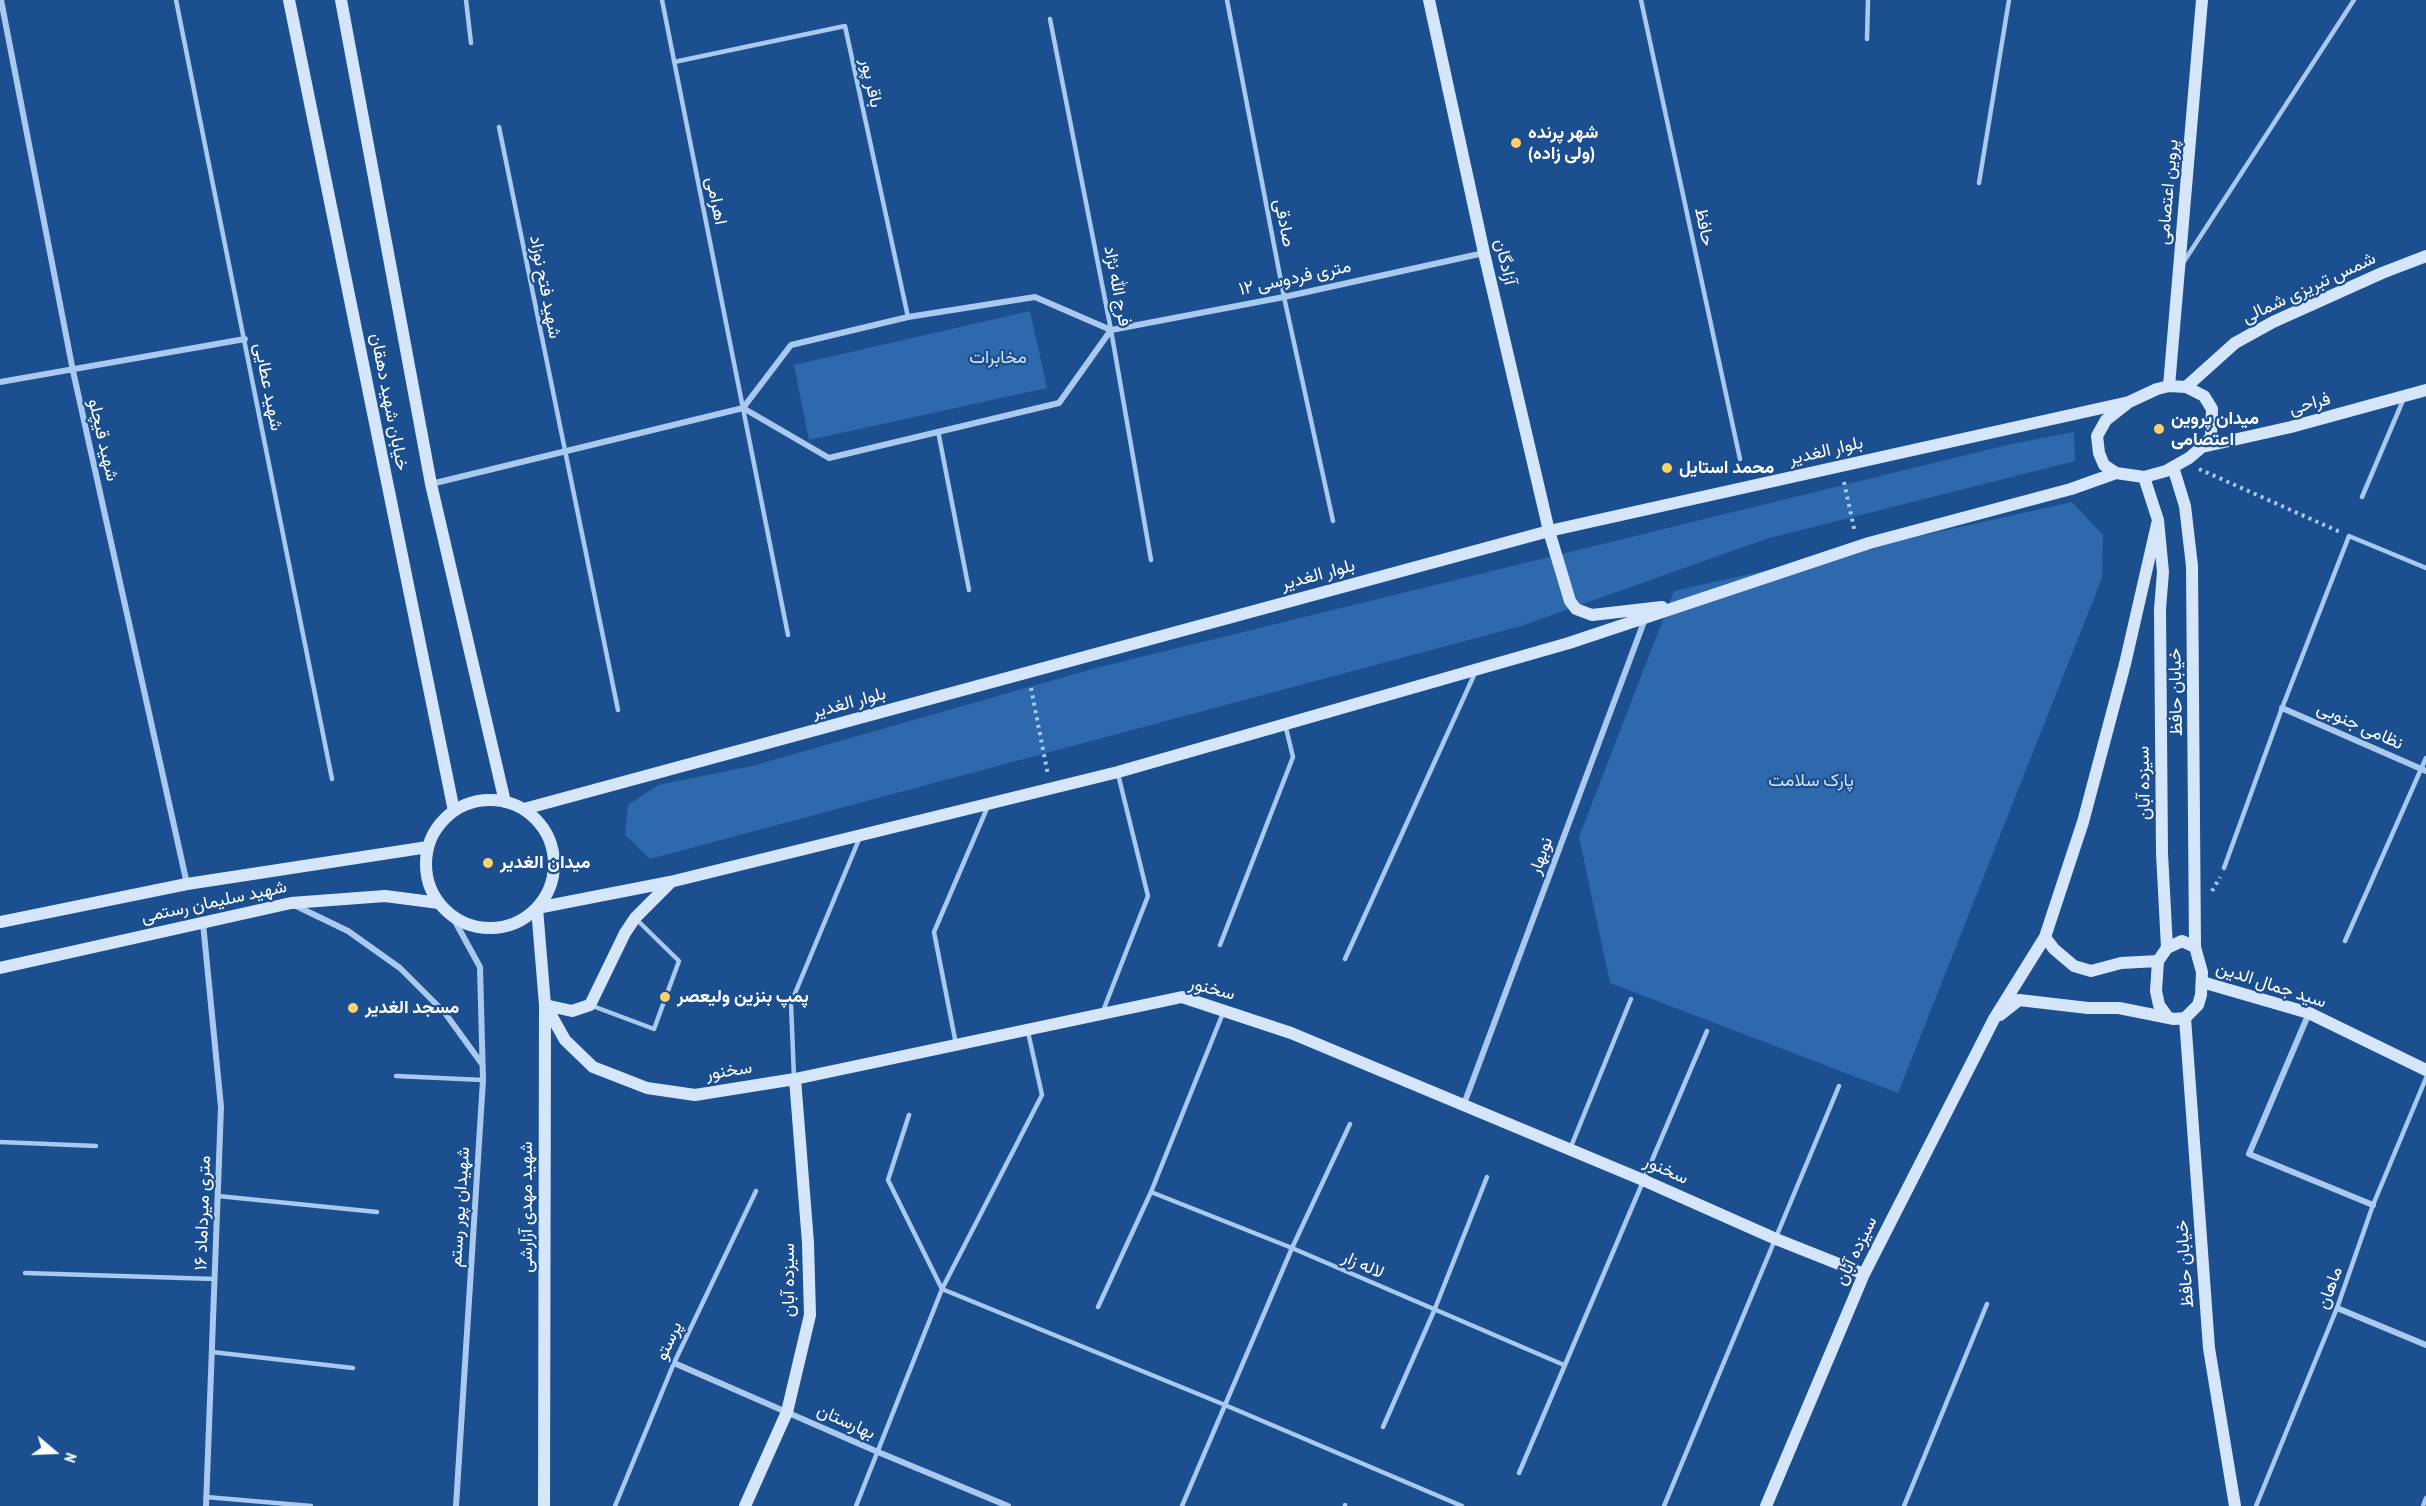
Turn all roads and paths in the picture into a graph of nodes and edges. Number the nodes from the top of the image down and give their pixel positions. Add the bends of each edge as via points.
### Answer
1 (1, 0) edge
2 (176, 0) edge
3 (289, 0) edge
4 (341, 0) edge
5 (465, 0) edge
6 (662, 0) edge
7 (1227, 0) edge
8 (1429, 0) edge
9 (1641, 0) edge
10 (1868, 0) edge
11 (2009, 0) edge
12 (2202, 0) edge
13 (2354, 0) edge
14 (1050, 19) dead end
15 (1867, 39) dead end
16 (471, 43) dead end
17 (674, 62) junction
18 (499, 128) dead end
19 (1979, 183) dead end
20 (1484, 253) junction
21 (2426, 256) edge
22 (2180, 267) junction
23 (1284, 297) junction
24 (908, 317) junction
25 (1111, 330) junction
26 (245, 339) junction
27 (73, 371) junction
28 (0, 382) edge
29 (2169, 386) junction
30 (2186, 387) junction
31 (2426, 390) edge
32 (2404, 398) junction
33 (2129, 402) junction
34 (743, 408) junction
35 (938, 431) junction
36 (2202, 447) junction
37 (564, 451) junction
38 (1740, 459) dead end
39 (2178, 465) junction
40 (1840, 466) junction
41 (2116, 473) junction
42 (2144, 477) junction
43 (431, 484) junction
44 (2362, 497) dead end
45 (2158, 520) junction
46 (1333, 521) dead end
47 (1549, 531) junction
48 (2349, 536) junction
49 (1857, 546) junction
50 (1151, 560) dead end
51 (2426, 568) edge
52 (969, 590) dead end
53 (1679, 605) junction
54 (1645, 618) junction
55 (788, 635) dead end
56 (1476, 670) junction
57 (1028, 673) junction
58 (2282, 708) junction
59 (618, 710) dead end
60 (1285, 724) junction
61 (2426, 758) edge
62 (2424, 770) edge
63 (1118, 772) junction
64 (332, 779) dead end
65 (1051, 789) junction
66 (506, 802) junction
67 (988, 806) junction
68 (524, 809) junction
69 (454, 811) junction
70 (860, 837) junction
71 (428, 847) junction
72 (2224, 868) dead end
73 (670, 882) junction
74 (187, 884) junction
75 (291, 903) junction
76 (439, 903) junction
77 (537, 908) junction
78 (452, 916) junction
79 (635, 918) junction
80 (0, 922) edge
81 (203, 922) junction
82 (2045, 937) junction
83 (2345, 941) dead end
84 (1220, 945) dead end
85 (2195, 947) junction
86 (2167, 948) junction
87 (1345, 958) dead end
88 (2158, 961) junction
89 (0, 968) edge
90 (2202, 982) junction
91 (1630, 999) dead end
92 (545, 1005) junction
93 (590, 1005) junction
94 (1224, 1010) junction
95 (2309, 1013) junction
96 (1102, 1014) junction
97 (2167, 1016) junction
98 (2185, 1018) junction
99 (1994, 1019) junction
100 (1027, 1030) junction
101 (1707, 1031) dead end
102 (956, 1044) junction
103 (482, 1064) junction
104 (2426, 1070) edge
105 (396, 1076) dead end
106 (2426, 1078) edge
107 (795, 1079) junction
108 (483, 1080) junction
109 (1839, 1086) dead end
110 (1464, 1104) junction
111 (909, 1115) dead end
112 (1350, 1124) dead end
113 (0, 1142) edge
114 (96, 1146) dead end
115 (1570, 1149) junction
116 (1487, 1177) dead end
117 (1643, 1180) junction
118 (756, 1191) dead end
119 (1151, 1192) junction
120 (218, 1196) junction
121 (2373, 1204) junction
122 (377, 1212) dead end
123 (1776, 1239) junction
124 (1292, 1248) junction
125 (24, 1274) dead end
126 (1864, 1274) junction
127 (215, 1279) junction
128 (942, 1289) junction
129 (1987, 1304) dead end
130 (1098, 1306) dead end
131 (2337, 1308) junction
132 (1434, 1311) junction
133 (2426, 1345) edge
134 (212, 1352) junction
135 (674, 1363) junction
136 (1564, 1365) junction
137 (353, 1368) dead end
138 (1226, 1405) junction
139 (787, 1412) junction
140 (1383, 1427) dead end
141 (878, 1452) junction
142 (1519, 1473) dead end
143 (206, 1497) junction
144 (2426, 1498) edge
145 (206, 1506) edge
146 (310, 1506) edge
147 (456, 1506) edge
148 (544, 1506) edge
149 (615, 1506) edge
150 (745, 1506) edge
151 (856, 1506) edge
152 (1008, 1506) edge
153 (1182, 1506) edge
154 (1462, 1506) edge
155 (1664, 1506) edge
156 (1766, 1506) edge
157 (1904, 1506) edge
158 (2235, 1506) edge
159 (2256, 1506) edge
160 (2423, 1506) edge

1 - 27 street, شهید قیچلو
2 - 26 lane, شهید عطایی
3 - 69 street, خیابان شهید دهقان
4 - 43 street, خیابان شهید دهقان
5 - 16 lane
6 - 17 lane, اهرامی
7 - 23 lane, صادقی
8 - 20 street, آزادگان
9 - 38 lane, حافظ
10 - 15 lane
11 - 19 lane
12 - 22 street, پروین اعتصامی
13 - 22 lane
14 - 25 lane, فرج الله نژاد
17 - 24 lane, باقر پور via 844,26
17 - 34 lane, اهرامی
18 - 37 lane, شهید فتح نوزاد
20 - 23 street, ۱۲ متری فردوسی
20 - 47 street, آزادگان
21 - 30 street, شمس تبریزی شمالی via 2235,343
22 - 29 street, پروین اعتصامی
23 - 25 street, ۱۲ متری فردوسی
23 - 46 lane, صادقی
24 - 25 street via 1035,297
24 - 34 street via 790,345
25 - 35 street via 1059,402
25 - 50 lane, فرج الله نژاد
26 - 27 street
26 - 64 lane, شهید عطایی
27 - 28 street
27 - 74 street, شهید قیچلو
29 - 30 street
29 - 33 street
30 - 36 street via 2204,396 2212,409 2211,437
31 - 32 street, فراحی
32 - 36 street, فراحی
32 - 44 lane
33 - 40 street, بلوار الغدیر
33 - 41 street via 2106,420 2097,436 2098,453 2104,465
34 - 35 street via 829,458
34 - 37 street
34 - 55 lane, اهرامی
35 - 52 lane
36 - 39 street
37 - 43 street
37 - 59 lane, شهید فتح نوزاد
39 - 42 street
39 - 48 path
39 - 85 street, خیابان حافظ via 2192,566
40 - 47 street, بلوار الغدیر
40 - 49 path
41 - 42 street
41 - 49 street
42 - 45 street, سیزده آبان
43 - 66 street, خیابان شهید دهقان
45 - 82 street, سیزده آبان via 2083,822
45 - 86 street, سیزده آبان via 2163,572 2160,609
47 - 53 street, آزادگان via 1570,601 1580,612 1599,615
47 - 57 street, بلوار الغدیر
48 - 51 lane
48 - 58 lane
49 - 53 street
53 - 54 street
54 - 56 street
54 - 110 street, نوبهار
56 - 60 street
56 - 87 lane
57 - 65 path
57 - 68 street, بلوار الغدیر
58 - 62 street, نظامی جنوبی
58 - 72 lane
60 - 63 street
60 - 84 lane via 1293,757
61 - 62 lane
62 - 83 lane
63 - 65 street
63 - 96 lane via 1148,896
65 - 67 street
66 - 68 street
66 - 69 street via 470,803
67 - 70 street
67 - 102 lane via 934,932
68 - 77 street via 548,837 554,856 553,875
69 - 71 street via 436,830
70 - 73 street
70 - 107 lane via 790,1003
71 - 74 street, شهید سلیمان رستمی
71 - 76 street via 426,867
73 - 77 street
73 - 79 street
74 - 80 street, شهید سلیمان رستمی
75 - 76 street, شهید سلیمان رستمی via 384,896
75 - 81 street, شهید سلیمان رستمی
75 - 103 street via 348,931 400,968 445,1013
76 - 78 street
77 - 78 street via 508,926 494,928 479,928
77 - 92 street, شهید مهدی آزارشی
78 - 103 street, شهیدان پور رستم via 480,967
79 - 93 street
79 - 93 lane via 679,961 654,1029
81 - 89 street, شهید سلیمان رستمی
81 - 120 street, ۱۶ متری میرداماد via 222,1107
82 - 88 street via 2074,966 2091,971 2121,963
82 - 99 street, سیزده آبان
85 - 86 street via 2182,941
85 - 90 street
86 - 88 street
88 - 97 street via 2156,991
90 - 95 street, سید جمال الدین
90 - 98 street via 2198,1005
91 - 115 lane
92 - 93 street via 572,1011
92 - 107 street, سخنور via 566,1040 593,1067 647,1088 695,1095
92 - 148 street, شهید مهدی آزارشی
94 - 96 street, سخنور via 1182,997
94 - 110 street, سخنور via 1269,1024
94 - 119 lane
95 - 104 street, سید جمال الدین
95 - 121 street via 2249,1154
96 - 100 street, سخنور
97 - 98 street
97 - 99 street via 2019,1000
98 - 158 street, خیابان حافظ via 2209,1348
99 - 126 street, سیزده آبان
100 - 102 street, سخنور
100 - 128 lane via 1042,1095
101 - 117 lane
102 - 107 street, سخنور
103 - 108 street, شهیدان پور رستم
105 - 108 lane
106 - 121 lane, ماهان
107 - 139 street, سیزده آبان via 810,1315
108 - 147 street, شهیدان پور رستم
109 - 123 lane
110 - 115 street, سخنور
111 - 128 lane via 888,1180
112 - 124 lane
113 - 114 lane
115 - 117 street, سخنور
116 - 132 lane
117 - 123 street, سخنور
117 - 136 lane
118 - 135 lane, پرستو
119 - 124 lane, لاله زار
119 - 130 lane
120 - 122 lane
120 - 127 street, ۱۶ متری میرداماد
121 - 131 lane, ماهان
123 - 126 street, سخنور
123 - 155 lane
124 - 132 lane, لاله زار
124 - 138 lane
125 - 127 lane
126 - 156 street, سیزده آبان
127 - 134 street, ۱۶ متری میرداماد
128 - 138 lane
128 - 141 lane
129 - 157 lane
131 - 133 street
131 - 159 lane, ماهان
132 - 136 lane, لاله زار
132 - 140 lane
134 - 137 lane
134 - 143 street, ۱۶ متری میرداماد
135 - 139 street, بهارستان
135 - 149 lane, پرستو
136 - 142 lane
138 - 153 lane
138 - 154 lane
139 - 141 street, بهارستان
139 - 150 street, سیزده آبان
141 - 151 lane
141 - 152 street, بهارستان
143 - 145 street, ۱۶ متری میرداماد
143 - 146 lane
144 - 160 lane

